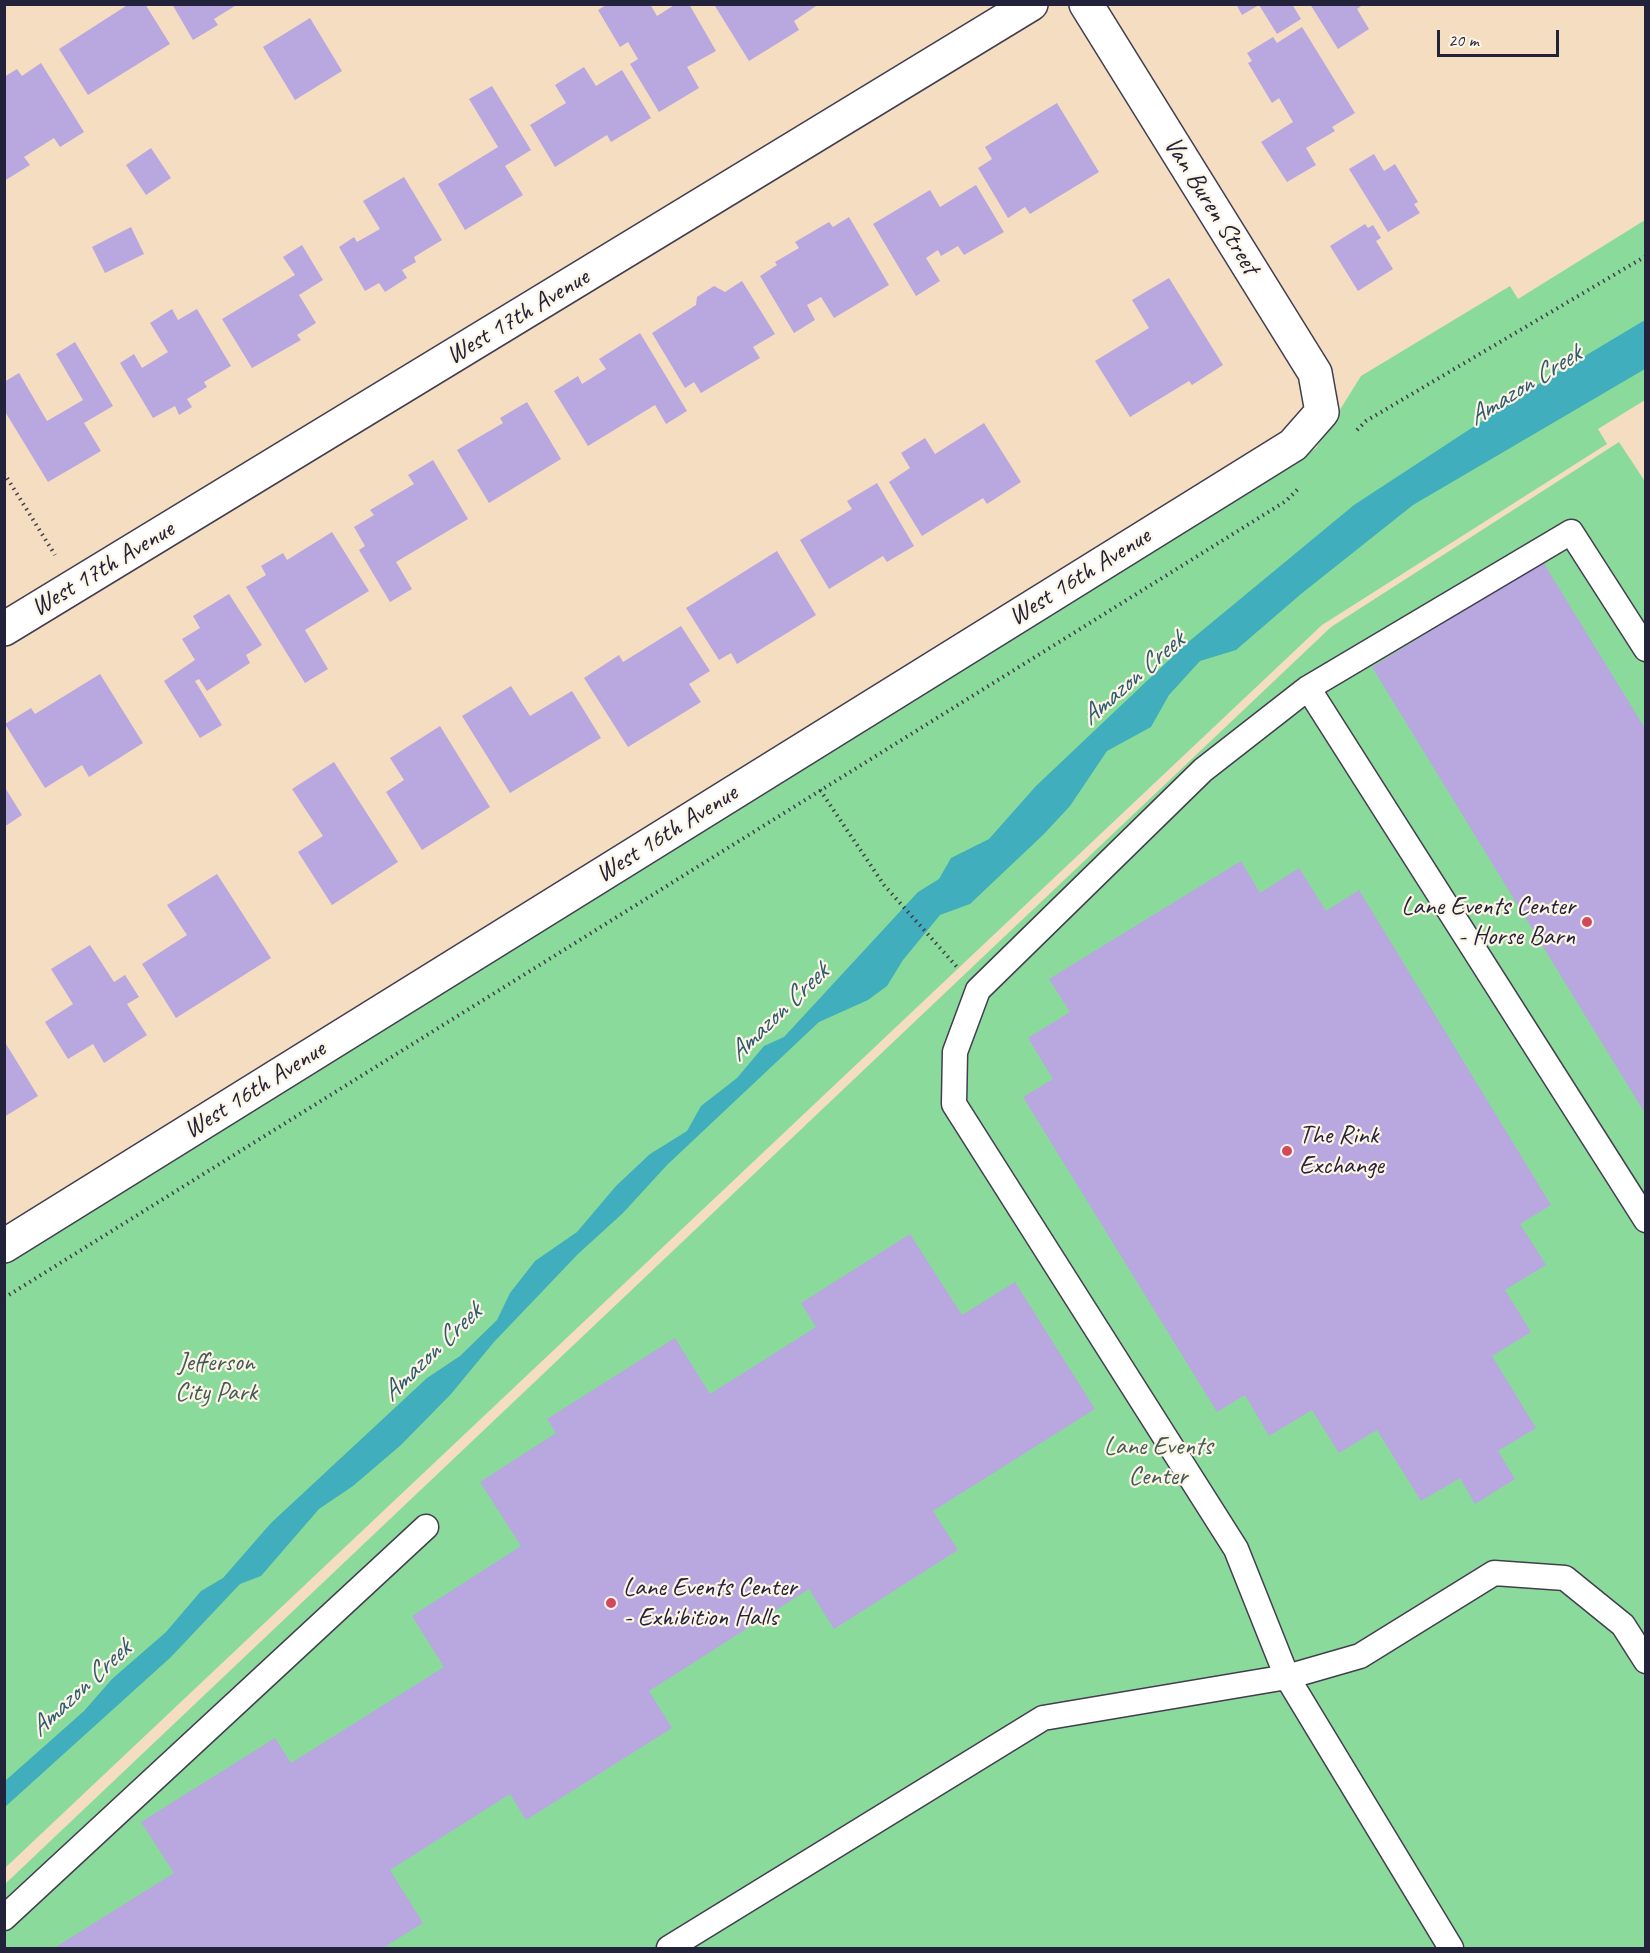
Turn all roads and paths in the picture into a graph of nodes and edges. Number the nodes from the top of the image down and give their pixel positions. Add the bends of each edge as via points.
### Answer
1 (1031, 4) edge
2 (1086, 4) edge
3 (1323, 412) joint
4 (4, 473) edge
5 (74, 586) junction
6 (4, 629) edge
7 (1646, 649) edge
8 (1308, 688) junction
9 (820, 790) dead end
10 (959, 969) dead end
11 (1646, 1220) edge
12 (4, 1246) edge
13 (426, 1527) dead end
14 (1646, 1661) edge
15 (1287, 1677) junction
16 (4, 1918) edge
17 (669, 1948) edge
18 (1451, 1948) edge

1 - 5 street, West 17th Avenue
2 - 3 street, Van Buren Street via 1315,373
3 - 12 street, West 16th Avenue via 1293,445
4 - 5 path
5 - 6 street, West 17th Avenue
7 - 8 lane via 1570,532
8 - 11 lane
8 - 15 lane via 1203,770 978,990 956,1052 954,1104 1236,1549
9 - 10 path via 884,885
13 - 16 lane
14 - 15 lane via 1623,1625 1565,1578 1494,1573 1360,1656
15 - 17 lane via 1043,1718
15 - 18 lane

